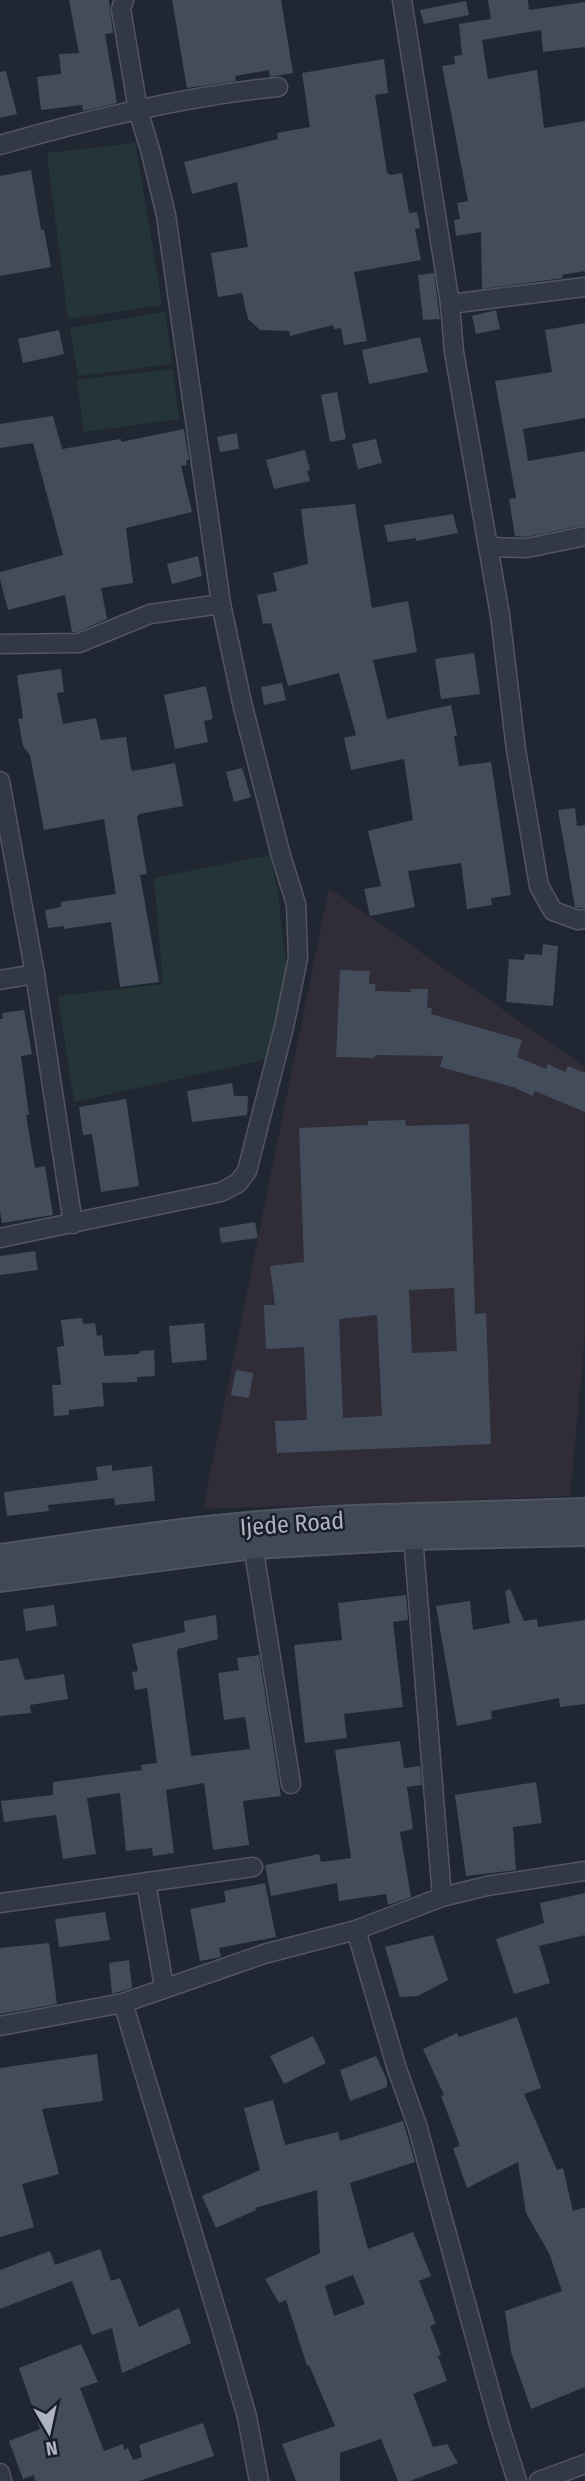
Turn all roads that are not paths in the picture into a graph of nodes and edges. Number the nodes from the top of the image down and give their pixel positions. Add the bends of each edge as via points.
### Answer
1 (124, 0) edge
2 (402, 0) edge
3 (278, 87) dead end
4 (138, 110) junction
5 (0, 145) edge
6 (585, 287) edge
7 (450, 304) junction
8 (585, 536) edge
9 (488, 547) junction
10 (221, 604) junction
11 (0, 644) edge
12 (0, 781) edge
13 (585, 919) edge
14 (35, 974) junction
15 (0, 980) edge
16 (73, 1224) junction
17 (0, 1238) edge
18 (585, 1512) edge
19 (585, 1532) edge
20 (414, 1536) junction
21 (253, 1545) junction
22 (114, 1553) junction
23 (0, 1558) edge
24 (0, 1578) edge
25 (291, 1784) dead end
26 (253, 1867) dead end
27 (585, 1871) edge
28 (146, 1882) junction
29 (442, 1897) junction
30 (0, 1903) edge
31 (356, 1930) junction
32 (164, 1987) junction
33 (123, 2003) junction
34 (0, 2026) edge
35 (585, 2464) edge
36 (0, 2473) edge
37 (2, 2481) edge
38 (259, 2481) edge
39 (517, 2481) edge
40 (539, 2481) edge

1 - 4 street via 121,9
2 - 7 street
3 - 4 street
4 - 5 street
4 - 10 street via 166,215
6 - 7 street
7 - 9 street
8 - 9 street via 527,548
9 - 13 street via 539,886 553,911
10 - 11 street via 150,614 79,643
10 - 16 street via 242,703 296,904 298,958 284,1027 247,1171 238,1184 221,1192
12 - 14 street
14 - 15 street
14 - 16 street
16 - 17 street
18 - 22 main road, Ijede Road via 258,1525
19 - 20 main road, Ijede Road
20 - 21 main road, Ijede Road
20 - 29 street
21 - 22 main road, Ijede Road
21 - 25 street
22 - 23 main road, Ijede Road
22 - 24 main road, Ijede Road
26 - 28 street
27 - 29 street
28 - 30 street
28 - 32 street
29 - 31 street
31 - 32 street
31 - 39 street via 417,2125
32 - 33 street
33 - 34 street
33 - 38 street via 247,2417
35 - 40 street
36 - 37 street

